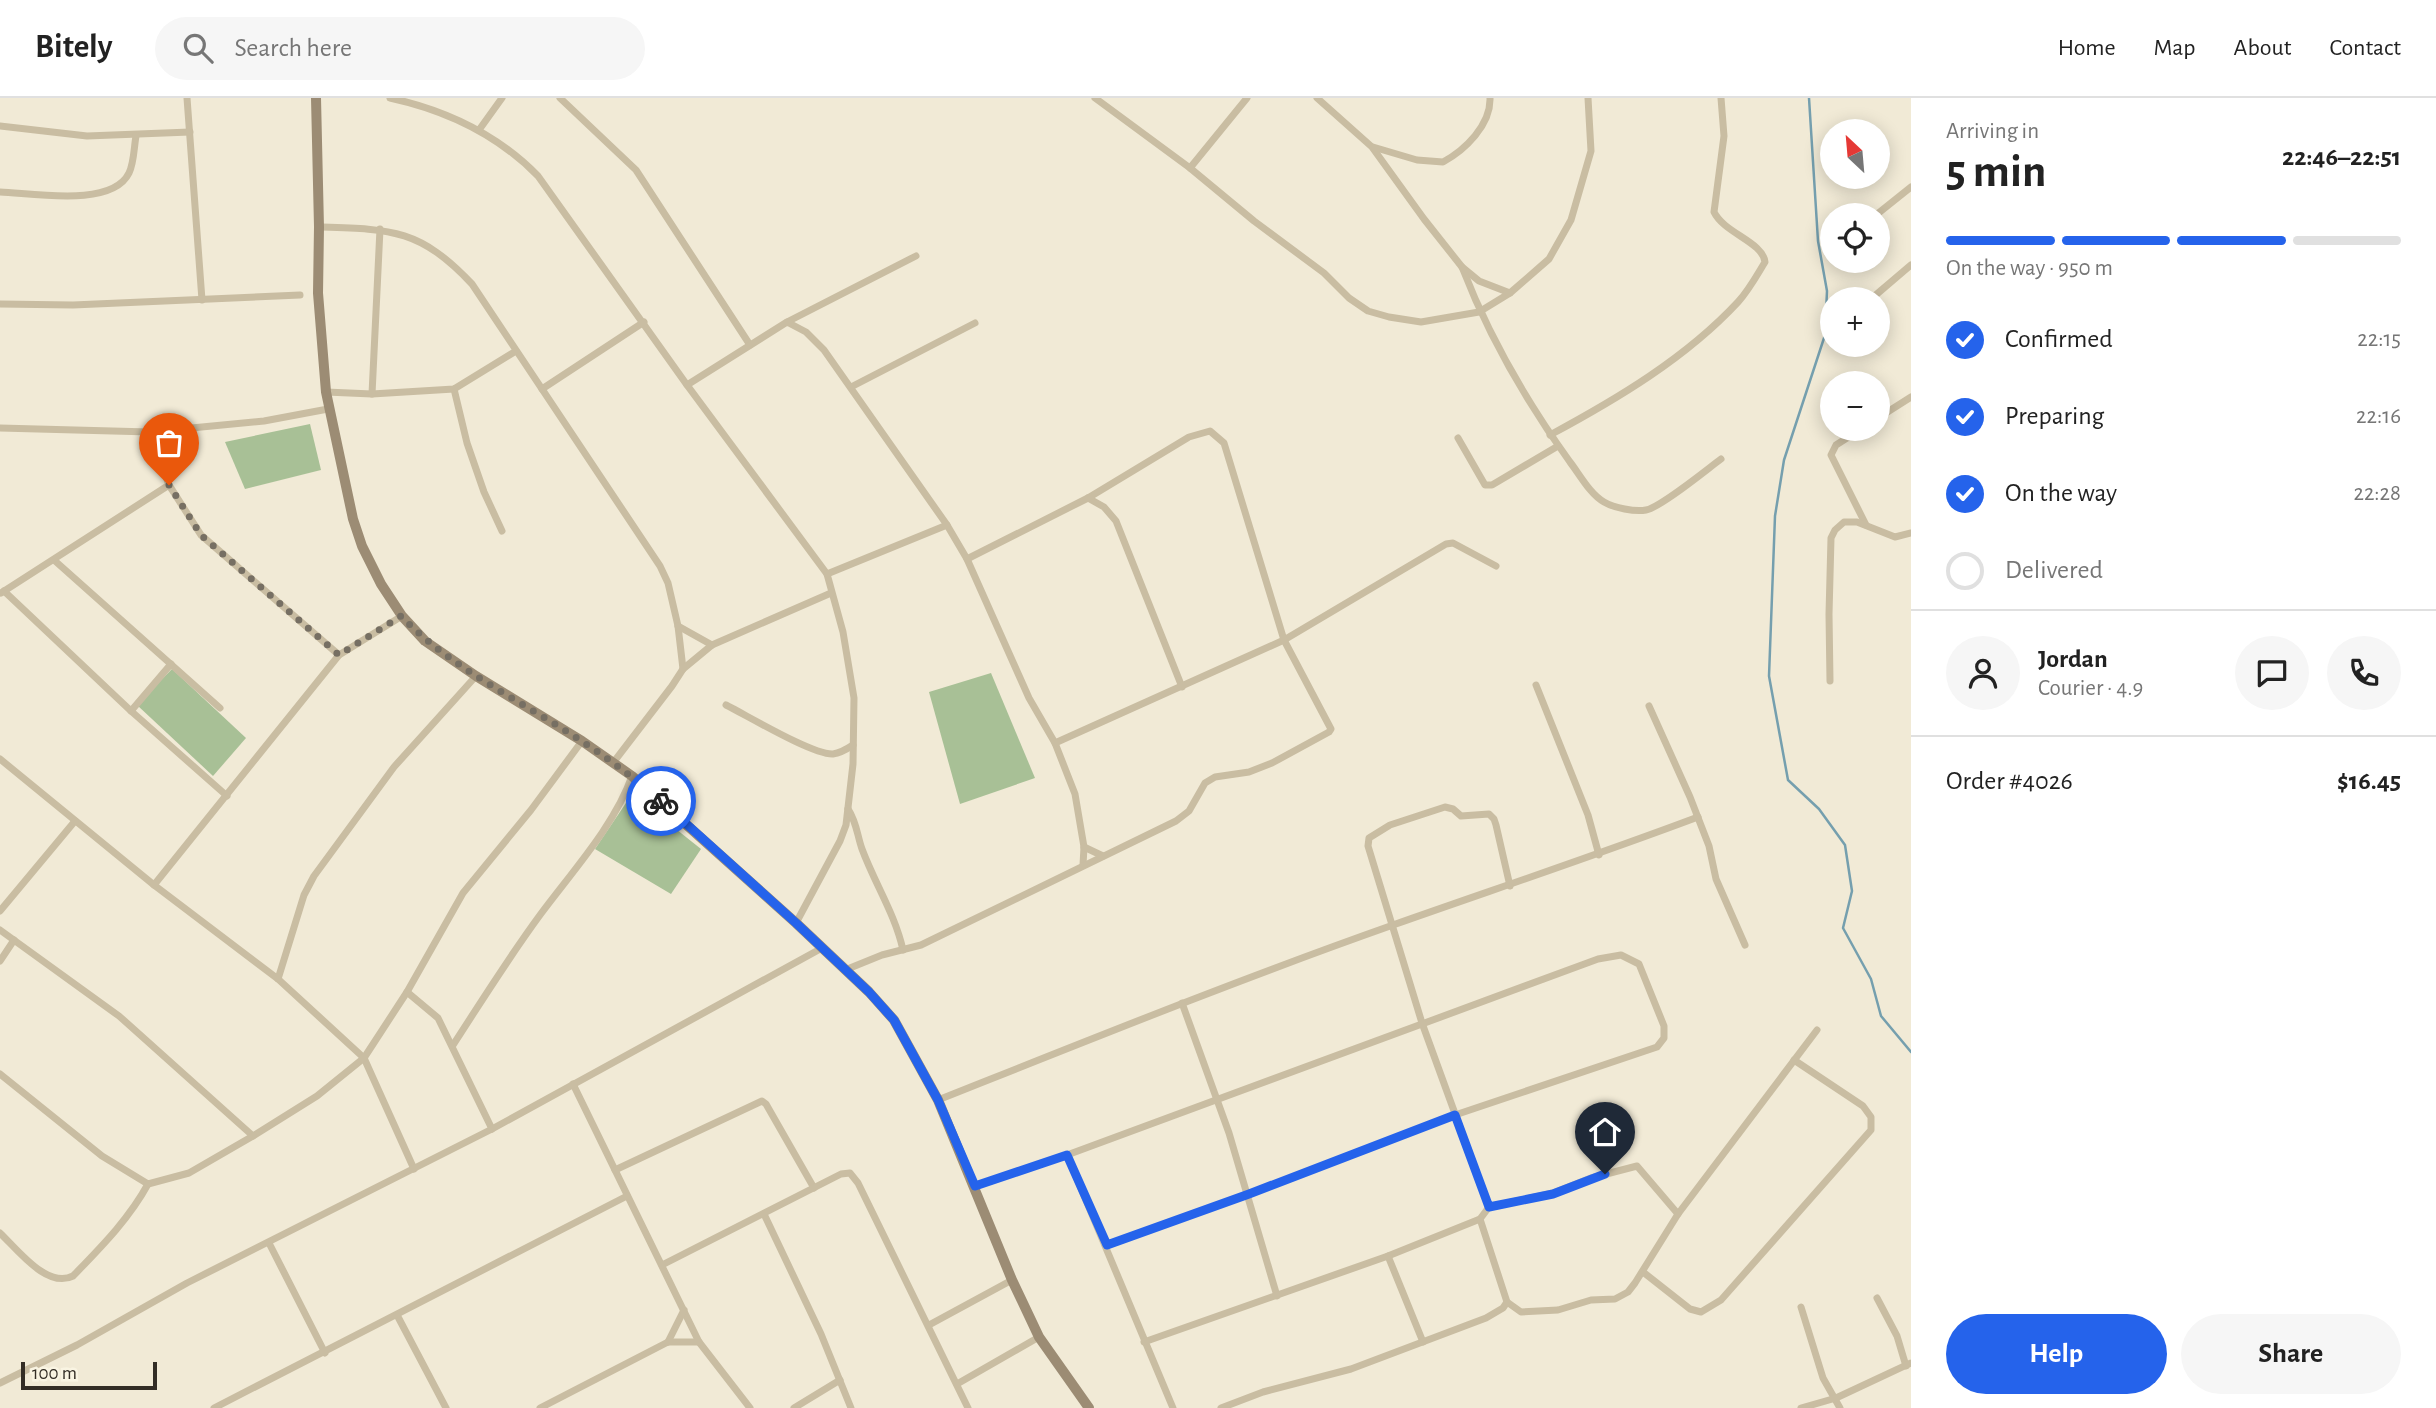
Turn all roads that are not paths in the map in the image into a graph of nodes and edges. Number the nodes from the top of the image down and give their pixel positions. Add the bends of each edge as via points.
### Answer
1 (187, 98) edge
2 (316, 98) edge
3 (390, 98) edge
4 (502, 98) edge
5 (560, 98) edge
6 (1095, 98) edge
7 (1247, 98) edge
8 (1317, 98) edge
9 (1490, 98) edge
10 (1588, 98) edge
11 (1721, 98) edge
12 (0, 125) edge
13 (478, 130) junction
14 (190, 132) junction
15 (136, 136) junction
16 (1372, 147) junction
17 (1190, 169) junction
18 (1911, 187) edge
19 (0, 192) edge
20 (1890, 204) edge
21 (319, 227) junction
22 (380, 229) junction
23 (916, 256) dead end
24 (1911, 265) edge
25 (1462, 267) junction
26 (1885, 287) edge
27 (1510, 293) junction
28 (300, 295) dead end
29 (202, 300) junction
30 (0, 304) edge
31 (1479, 312) junction
32 (787, 322) junction
33 (644, 323) junction
34 (975, 323) dead end
35 (750, 345) junction
36 (516, 351) junction
37 (687, 385) junction
38 (851, 387) junction
39 (454, 389) junction
40 (542, 389) junction
41 (326, 392) junction
42 (372, 394) junction
43 (1911, 397) edge
44 (328, 409) junction
45 (1890, 410) edge
46 (0, 428) edge
47 (150, 432) junction
48 (1550, 435) junction
49 (1458, 438) dead end
50 (1842, 441) edge
51 (1558, 446) junction
52 (1721, 459) dead end
53 (169, 485) junction
54 (1088, 498) junction
55 (947, 525) junction
56 (1866, 525) junction
57 (502, 531) dead end
58 (1911, 533) edge
59 (54, 559) junction
60 (967, 559) junction
61 (1496, 566) dead end
62 (827, 574) junction
63 (2, 592) edge
64 (831, 593) junction
65 (401, 616) junction
66 (678, 625) junction
67 (1284, 640) junction
68 (712, 645) junction
69 (339, 655) junction
70 (171, 664) junction
71 (683, 669) junction
72 (476, 676) junction
73 (1830, 681) dead end
74 (1536, 685) dead end
75 (1182, 687) junction
76 (726, 705) dead end
77 (1649, 706) dead end
78 (220, 708) dead end
79 (131, 711) junction
80 (582, 741) junction
81 (1055, 743) junction
82 (853, 745) junction
83 (0, 759) edge
84 (613, 763) junction
85 (632, 776) junction
86 (227, 796) junction
87 (848, 809) junction
88 (1698, 817) junction
89 (75, 821) junction
90 (1084, 847) junction
91 (1599, 855) junction
92 (1103, 856) junction
93 (1083, 865) junction
94 (154, 886) junction
95 (1510, 886) junction
96 (0, 911) edge
97 (796, 923) junction
98 (1392, 926) junction
99 (0, 930) edge
100 (14, 940) junction
101 (1745, 945) dead end
102 (822, 948) junction
103 (903, 950) junction
104 (0, 961) edge
105 (845, 970) junction
106 (278, 979) junction
107 (407, 992) junction
108 (1182, 1003) junction
109 (1422, 1023) junction
110 (1817, 1030) dead end
111 (453, 1045) junction
112 (364, 1058) junction
113 (1794, 1060) junction
114 (0, 1074) edge
115 (573, 1084) junction
116 (938, 1100) junction
117 (1217, 1100) junction
118 (1455, 1115) junction
119 (492, 1129) junction
120 (253, 1136) junction
121 (1067, 1155) junction
122 (414, 1169) junction
123 (615, 1170) junction
124 (148, 1184) junction
125 (975, 1186) junction
126 (814, 1188) junction
127 (1249, 1194) junction
128 (628, 1196) junction
129 (1489, 1207) junction
130 (764, 1214) junction
131 (1678, 1214) junction
132 (1480, 1219) junction
133 (0, 1233) edge
134 (269, 1243) junction
135 (1107, 1245) junction
136 (1388, 1256) junction
137 (662, 1265) junction
138 (1643, 1272) junction
139 (1012, 1280) junction
140 (1277, 1296) junction
141 (1877, 1298) dead end
142 (1507, 1302) junction
143 (1801, 1307) dead end
144 (684, 1310) junction
145 (397, 1315) junction
146 (929, 1325) junction
147 (1039, 1337) junction
148 (668, 1342) junction
149 (699, 1342) junction
150 (1144, 1342) junction
151 (1423, 1342) junction
152 (325, 1353) junction
153 (1908, 1365) edge
154 (840, 1380) junction
155 (0, 1383) edge
156 (957, 1384) junction
157 (1836, 1398) junction
158 (214, 1408) edge
159 (446, 1408) edge
160 (540, 1408) edge
161 (750, 1408) edge
162 (794, 1408) edge
163 (851, 1408) edge
164 (968, 1408) edge
165 (1089, 1408) edge
166 (1173, 1408) edge
167 (1221, 1408) edge
168 (1801, 1408) edge
169 (1840, 1408) edge

1 - 14 street
2 - 21 street
3 - 13 street via 417,104
4 - 13 street
5 - 35 street via 636,170
6 - 17 street
7 - 17 street
8 - 16 street
9 - 16 street via 1487,114 1468,145 1443,162
10 - 27 street via 1591,151 1571,220 1549,259
11 - 48 street via 1724,136 1714,212 1723,225 1759,250 1765,262 1740,300 1670,361 1608,404
12 - 15 street via 87,136
13 - 33 street via 517,155 538,176
14 - 15 street
14 - 29 street
15 - 19 street via 129,172 112,189 87,196
16 - 25 street
17 - 31 street via 1368,311 1421,322
18 - 20 street
21 - 22 street
21 - 41 street via 318,293
22 - 36 street via 430,247 460,271
22 - 42 street
23 - 32 street
24 - 26 street
25 - 27 street via 1479,281
25 - 31 street
27 - 31 street
28 - 29 street
29 - 30 street
31 - 48 street
32 - 35 street
32 - 38 street via 806,332
33 - 37 street
33 - 40 street
34 - 38 street
35 - 37 street
36 - 39 street
36 - 40 street
37 - 62 street
38 - 55 street
39 - 42 street
39 - 57 street via 467,443
40 - 66 street via 660,566
41 - 42 street
41 - 44 street
43 - 45 street
44 - 47 street via 264,421
44 - 65 street via 362,546
46 - 47 street
47 - 53 street
48 - 51 street
49 - 51 street via 1485,485
50 - 56 street via 1830,455
51 - 52 street via 1604,502 1647,510
53 - 59 street
53 - 69 street via 201,535
54 - 60 street
54 - 67 street via 1189,437 1210,430 1224,443
54 - 75 street via 1116,521
55 - 60 street
55 - 62 street
56 - 58 street via 1895,537
56 - 73 street via 1844,522 1831,538
59 - 63 street
59 - 70 street
60 - 81 street via 1029,698
61 - 67 street via 1453,543 1446,544
62 - 64 street
63 - 79 street
64 - 68 street
64 - 82 street via 851,673
65 - 69 street
65 - 72 street via 425,641
66 - 68 street
66 - 71 street
67 - 75 street
67 - 92 street via 1330,724 1329,732 1272,763 1215,777 1205,783 1189,811 1176,821
68 - 71 street
69 - 86 street
70 - 78 street
70 - 79 street
71 - 84 street
72 - 80 street
72 - 106 street via 394,767 314,876
74 - 91 street via 1588,815
75 - 81 street
76 - 82 street via 828,754
77 - 88 street
79 - 86 street
80 - 84 street
80 - 107 street via 463,892
81 - 90 street via 1075,794
82 - 87 street
83 - 89 street
84 - 85 street
85 - 97 street
85 - 111 street via 603,829 520,942
86 - 94 street
87 - 97 street via 840,841
87 - 103 street
88 - 91 street
88 - 101 street via 1716,879
89 - 94 street
89 - 96 street
90 - 92 street
90 - 93 street
91 - 95 street
92 - 93 street
93 - 103 street
94 - 106 street
95 - 98 street
95 - 98 street via 1496,825 1489,814 1461,816 1445,807 1390,825 1369,838 1368,846
97 - 102 street
98 - 108 street
98 - 109 street
99 - 100 street
100 - 104 street
100 - 120 street via 119,1016
102 - 105 street
102 - 115 street
103 - 105 street
105 - 116 street via 894,1020
106 - 112 street
107 - 111 street via 438,1018
107 - 112 street
108 - 116 street
108 - 117 street
109 - 117 street
109 - 118 street
109 - 118 street via 1598,959 1621,956 1639,964 1664,1026 1664,1038 1657,1047
110 - 113 street
111 - 119 street
112 - 120 street via 317,1096
112 - 122 street
113 - 131 street
113 - 138 street via 1863,1107 1871,1117 1871,1130 1721,1300 1701,1312 1690,1309
114 - 124 street via 93,1150
115 - 119 street
115 - 123 street
116 - 125 street
117 - 121 street
117 - 127 street
118 - 127 street
118 - 129 street
119 - 122 street
120 - 124 street via 189,1173
121 - 125 street
121 - 135 street
122 - 134 street
123 - 126 street via 762,1101
123 - 128 street
124 - 133 street via 123,1222 65,1280 39,1269
125 - 139 street
126 - 130 street
126 - 146 street via 850,1173
127 - 135 street
127 - 140 street
128 - 137 street
128 - 145 street
129 - 131 street via 1553,1194 1637,1166
129 - 132 street
130 - 137 street
130 - 154 street
131 - 138 street
132 - 136 street
132 - 142 street
134 - 152 street
134 - 155 street
135 - 150 street
136 - 140 street
136 - 151 street
137 - 144 street
138 - 142 street via 1628,1292 1615,1299 1521,1312
139 - 146 street
139 - 147 street
140 - 150 street
141 - 153 street
142 - 151 street via 1486,1318
143 - 157 street via 1823,1378
144 - 148 street
144 - 149 street
145 - 152 street
145 - 159 street
146 - 156 street
147 - 156 street
147 - 165 street
148 - 149 street
148 - 160 street
149 - 161 street
150 - 166 street
151 - 167 street
152 - 158 street
153 - 157 street
154 - 162 street
154 - 163 street
156 - 164 street
157 - 168 street
157 - 169 street

